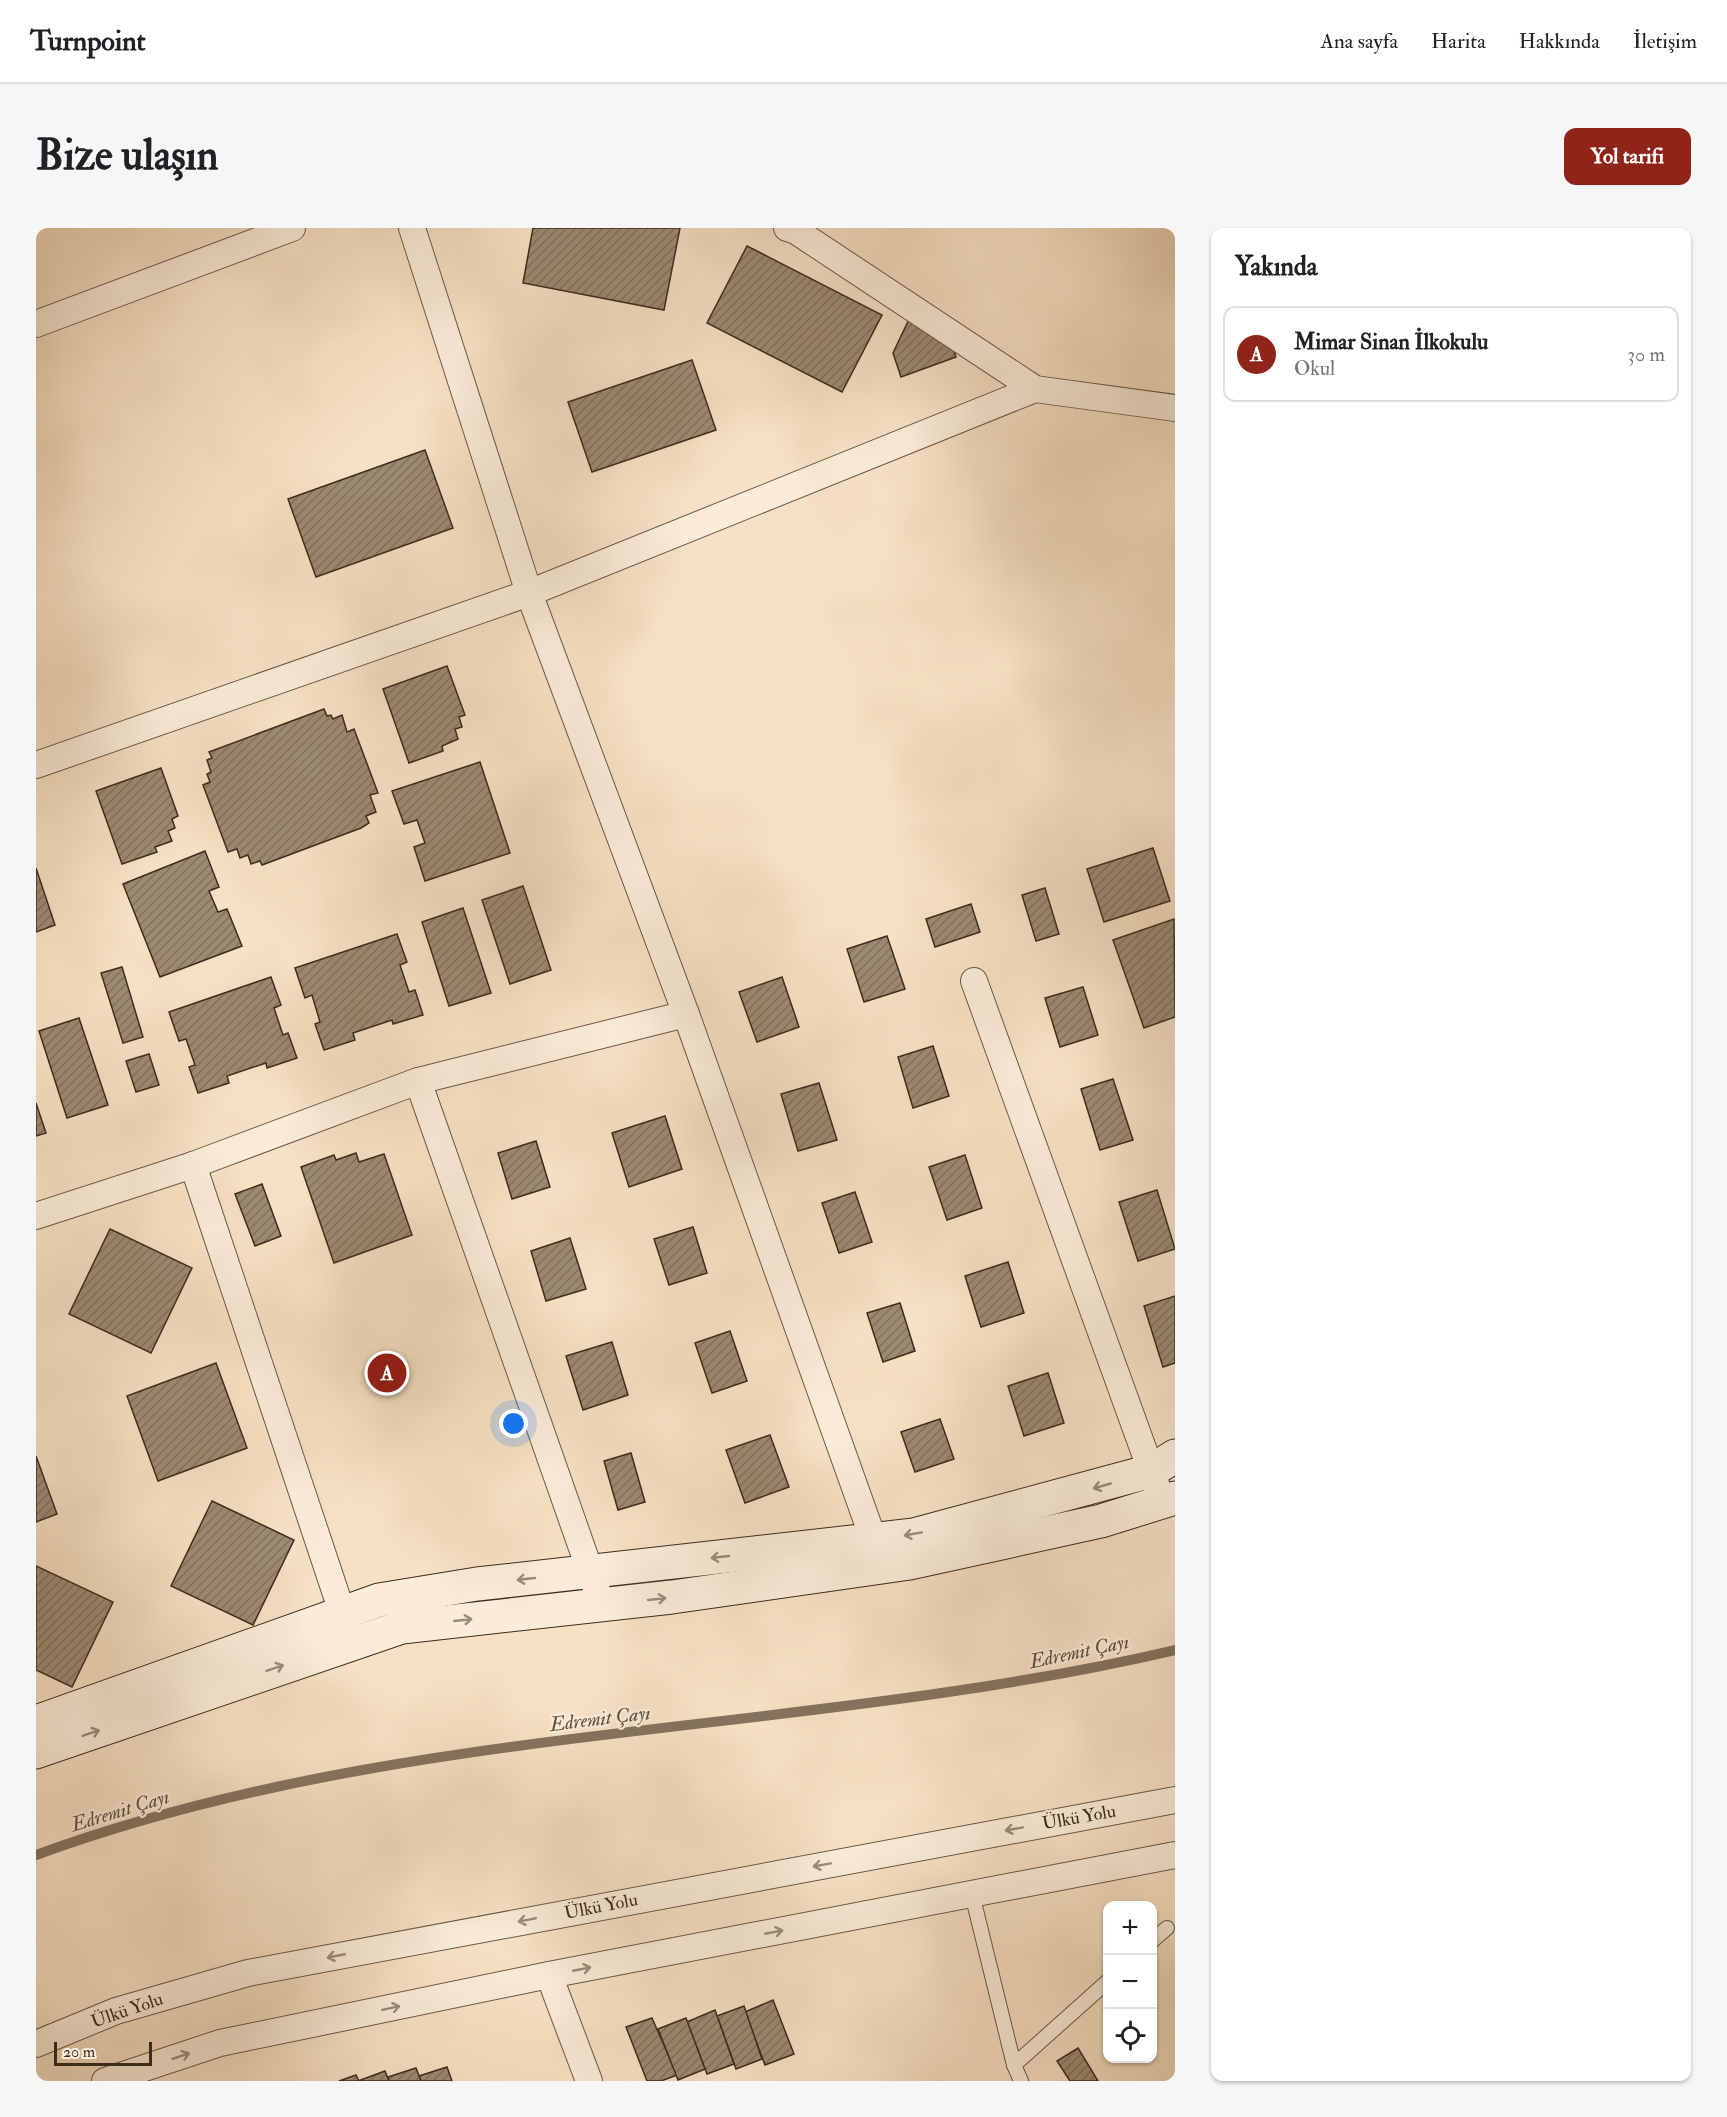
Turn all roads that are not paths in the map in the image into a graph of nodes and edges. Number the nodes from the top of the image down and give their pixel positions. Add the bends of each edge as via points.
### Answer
1 (292, 228) edge
2 (412, 228) edge
3 (787, 228) edge
4 (36, 324) edge
5 (1035, 389) junction
6 (1175, 408) edge
7 (529, 593) junction
8 (36, 765) edge
9 (974, 981) dead end
10 (686, 1014) junction
11 (418, 1082) junction
12 (193, 1165) junction
13 (36, 1216) edge
14 (1163, 1464) edge
15 (1169, 1500) edge
16 (878, 1553) junction
17 (589, 1572) junction
18 (602, 1605) junction
19 (347, 1627) junction
20 (36, 1722) edge
21 (36, 1752) edge
22 (1175, 1800) edge
23 (1175, 1855) edge
24 (972, 1894) junction
25 (1167, 1928) dead end
26 (1157, 1937) edge
27 (549, 1975) junction
28 (1103, 1985) edge
29 (36, 2044) edge
30 (1014, 2065) junction
31 (105, 2081) edge
32 (589, 2081) edge
33 (1021, 2081) edge

1 - 4 street
2 - 7 street
3 - 5 street
5 - 6 street
5 - 7 street
7 - 8 street
7 - 10 street
9 - 14 street
10 - 11 street
10 - 16 street
11 - 12 street
11 - 17 street
12 - 13 street
12 - 19 street
14 - 15 street
14 -> 16 street via 914,1535
15 - 16 street via 1101,1521
16 -> 17 street
18 -> 16 street
17 - 18 street
17 -> 19 street via 379,1599
19 -> 18 street via 402,1626
19 - 20 street
21 -> 19 street
22 -> 29 street, Ülkü Yolu via 248,1973 116,2011
23 - 24 street
27 -> 24 street
24 - 30 lane
25 - 26 lane
31 -> 27 street via 220,2043
27 - 32 street
28 - 30 lane
30 - 33 lane

